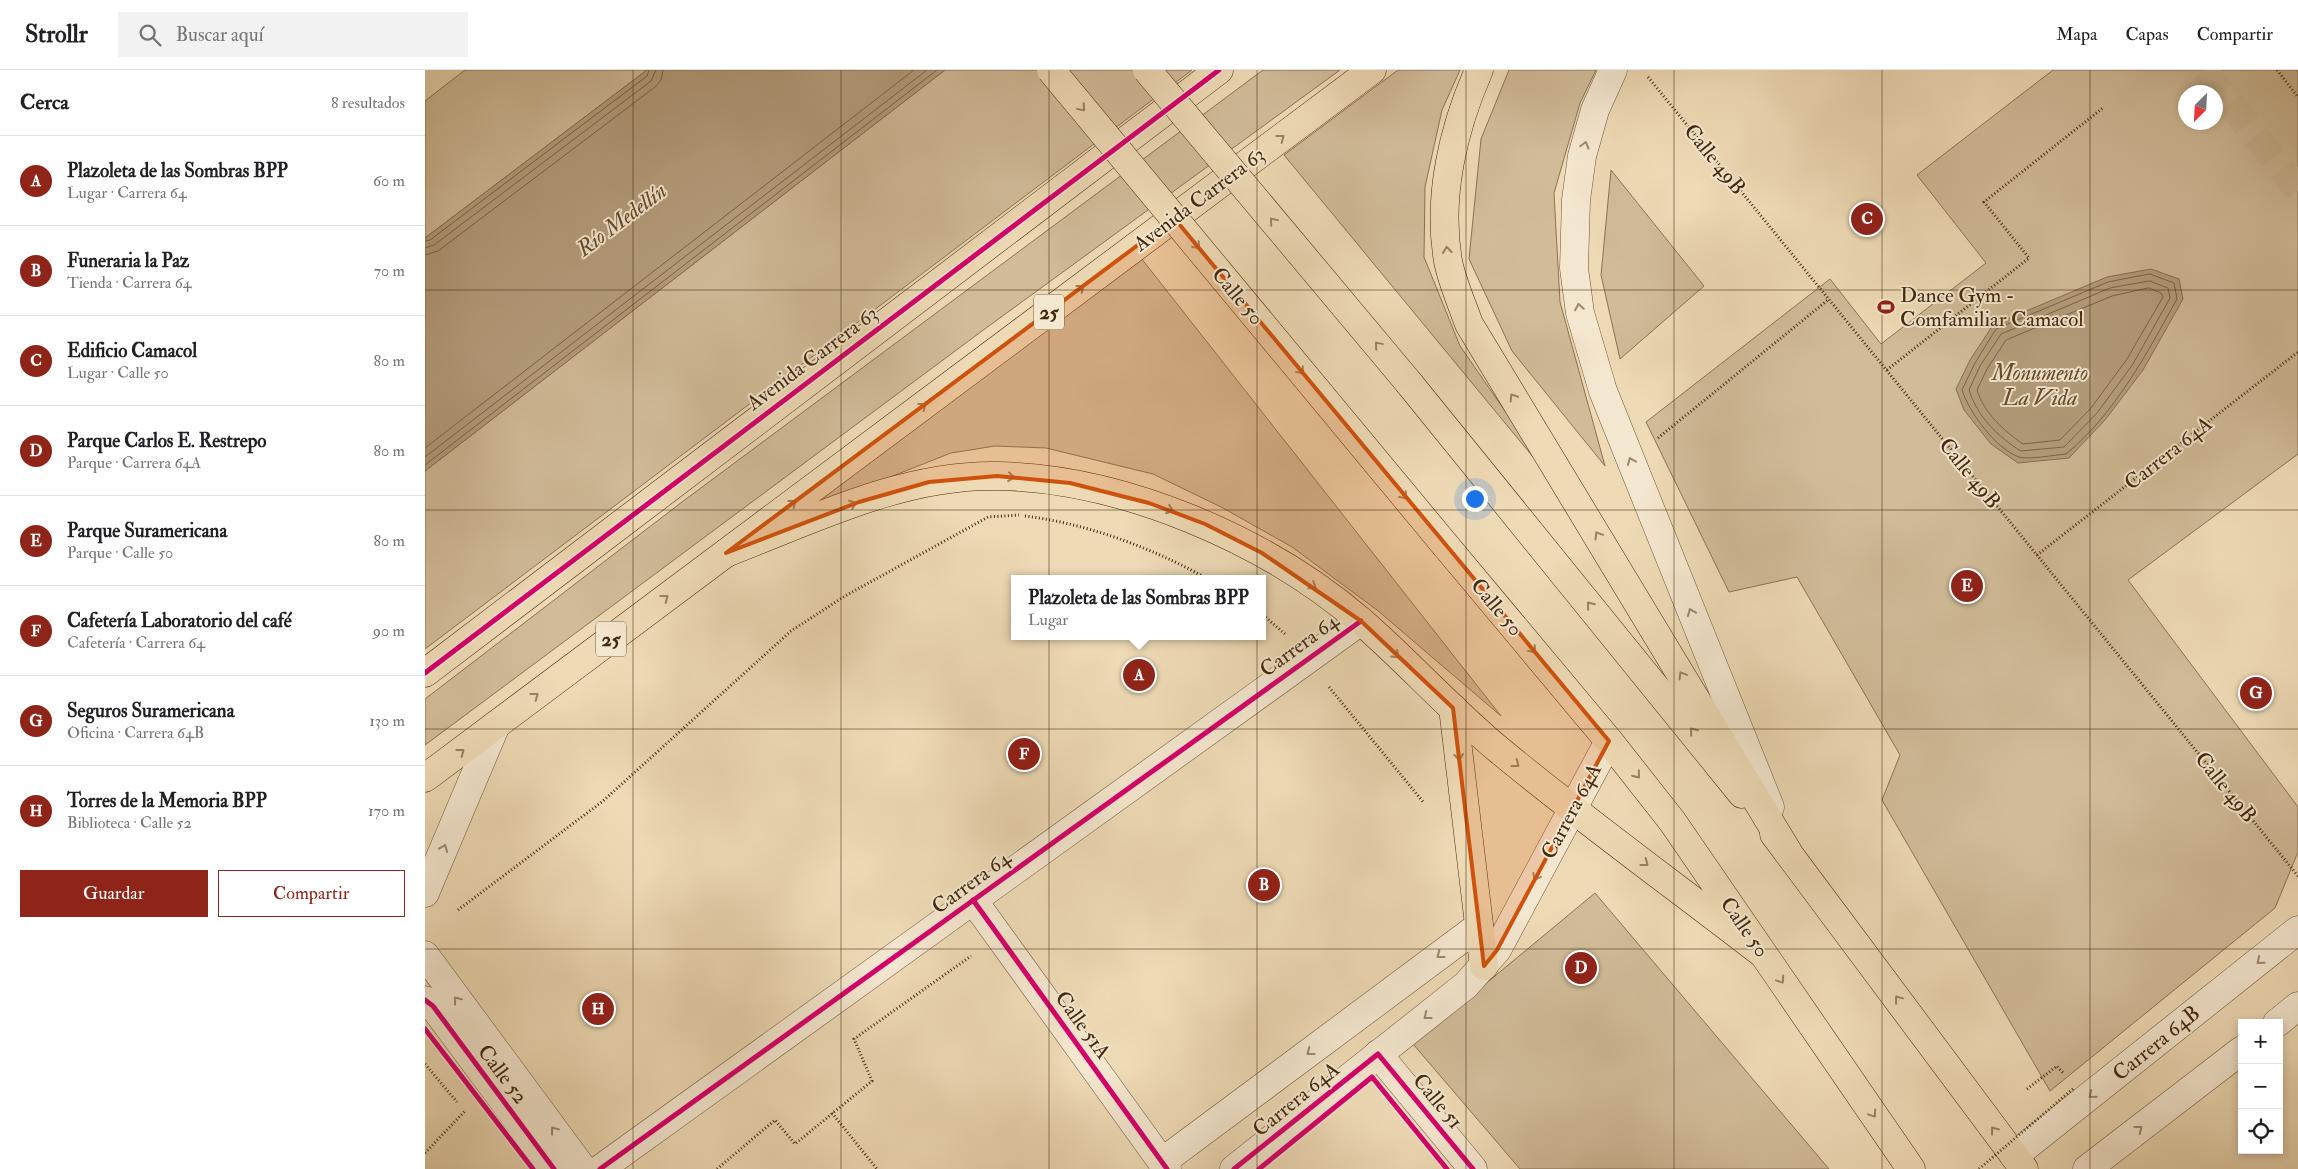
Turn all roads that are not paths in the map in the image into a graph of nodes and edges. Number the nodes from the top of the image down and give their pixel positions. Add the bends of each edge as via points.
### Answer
1 (1051, 70) edge
2 (1147, 70) edge
3 (1219, 70) edge
4 (1372, 70) edge
5 (1479, 70) edge
6 (1613, 70) edge
7 (725, 553) junction
8 (1361, 621) junction
9 (425, 672) edge
10 (1453, 708) junction
11 (496, 725) junction
12 (1609, 741) junction
13 (425, 778) edge
14 (1573, 808) junction
15 (1788, 852) junction
16 (425, 893) edge
17 (973, 900) junction
18 (1479, 926) junction
19 (2297, 934) edge
20 (425, 954) edge
21 (1763, 954) junction
22 (1484, 966) junction
23 (425, 1000) edge
24 (2298, 1006) edge
25 (2282, 1019) edge
26 (2238, 1053) edge
27 (1378, 1054) junction
28 (2019, 1163) edge
29 (1165, 1165) edge
30 (555, 1169) edge
31 (583, 1169) edge
32 (600, 1169) edge
33 (1234, 1169) edge
34 (1473, 1169) edge
35 (1911, 1169) edge
36 (2087, 1169) edge

1 -> 12 main road, Calle 50, bridge
15 -> 2 main road, bridge via 1409,383
3 - 9 main road, Avenida Carrera 63
7 -> 4 main road, Avenida Carrera 63 / 25
15 -> 5 main road via 1469,324 1448,263 1443,212 1451,158 1467,98
15 -> 6 street via 1603,392 1580,313 1574,268 1576,200 1582,156 1595,110
7 -> 8 main road via 859,502 929,482 997,476 1071,483 1149,503 1205,524 1270,558
11 -> 7 main road, Avenida Carrera 63 / 25
8 -> 10 main road
8 - 17 street, Carrera 64
10 -> 14 main road via 1497,748
10 -> 18 main road
13 -> 11 main road, Avenida Carrera 63 / 25
16 -> 11 street
12 - 14 street, Carrera 64A
12 -> 21 main road, Calle 50 via 1672,821
14 -> 21 main road
14 -> 22 street, Carrera 64A via 1497,950
28 -> 15 main road
17 - 29 street, Calle 51A
17 - 32 street, Carrera 64
18 - 22 main road
18 -> 29 street
19 -> 28 street, Carrera 64B
31 -> 20 street, Calle 52
21 -> 35 main road, Calle 50
22 -> 27 street, Carrera 64A via 1466,985
23 - 30 street, Calle 52 via 433,1006
24 - 25 street
36 -> 26 street
27 - 33 street, Carrera 64A
27 - 34 street, Calle 51

